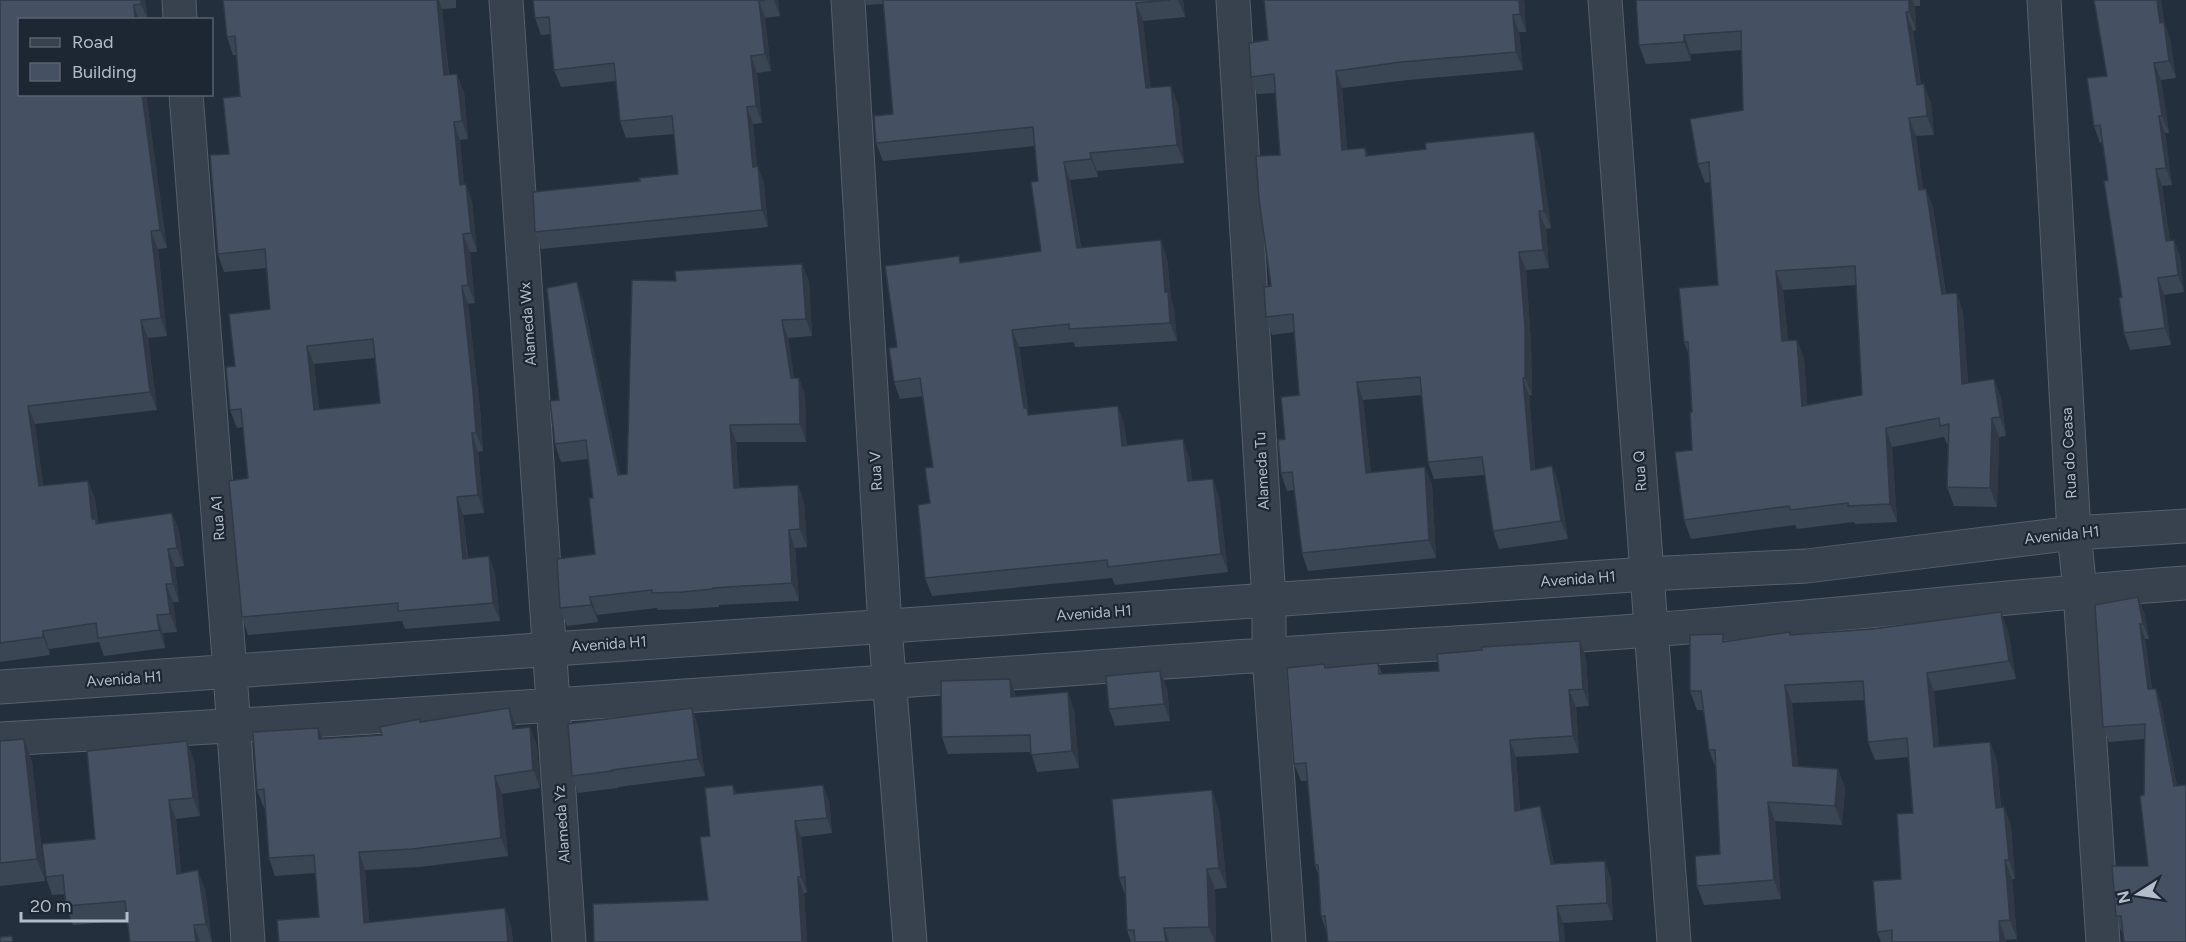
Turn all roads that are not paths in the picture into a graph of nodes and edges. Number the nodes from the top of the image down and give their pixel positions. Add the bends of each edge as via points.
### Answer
1 (179, 0) edge
2 (506, 0) edge
3 (848, 0) edge
4 (1233, 0) edge
5 (1605, 0) edge
6 (2044, 0) edge
7 (180, 18) edge
8 (186, 96) edge
9 (2186, 526) edge
10 (2074, 533) junction
11 (1647, 574) junction
12 (2186, 583) edge
13 (2080, 591) junction
14 (1269, 601) junction
15 (885, 627) junction
16 (1652, 630) junction
17 (551, 648) junction
18 (1269, 655) junction
19 (230, 672) junction
20 (891, 683) junction
21 (0, 687) edge
22 (555, 706) junction
23 (233, 726) junction
24 (0, 739) edge
25 (248, 942) edge
26 (569, 942) edge
27 (910, 942) edge
28 (1289, 942) edge
29 (1674, 942) edge
30 (2103, 942) edge

1 - 7 street
2 - 17 street, Alameda Wx
3 - 15 street, Rua V
4 - 14 street, Alameda Tu
5 - 11 street, Rua Q
6 - 10 street, Rua do Ceasa
8 - 19 street, Rua A1
9 - 10 street, Avenida H1
10 - 11 street, Avenida H1 via 1807,566
10 - 13 street, Rua do Ceasa
11 - 14 street, Avenida H1
11 - 16 street, Rua Q
12 - 13 street
13 - 16 street
13 - 30 street, Rua do Ceasa
14 - 15 street, Avenida H1
14 - 18 street, Alameda Tu
15 - 17 street, Avenida H1
15 - 20 street, Rua V
16 - 18 street
16 - 29 street, Rua Q
17 - 19 street, Avenida H1
17 - 22 street, Alameda Wx
18 - 20 street
18 - 28 street, Alameda Tu
19 - 21 street, Avenida H1
19 - 23 street, Rua A1
20 - 22 street
20 - 27 street, Rua V
22 - 23 street
22 - 26 street, Alameda Yz
23 - 24 street
23 - 25 street, Rua A1

